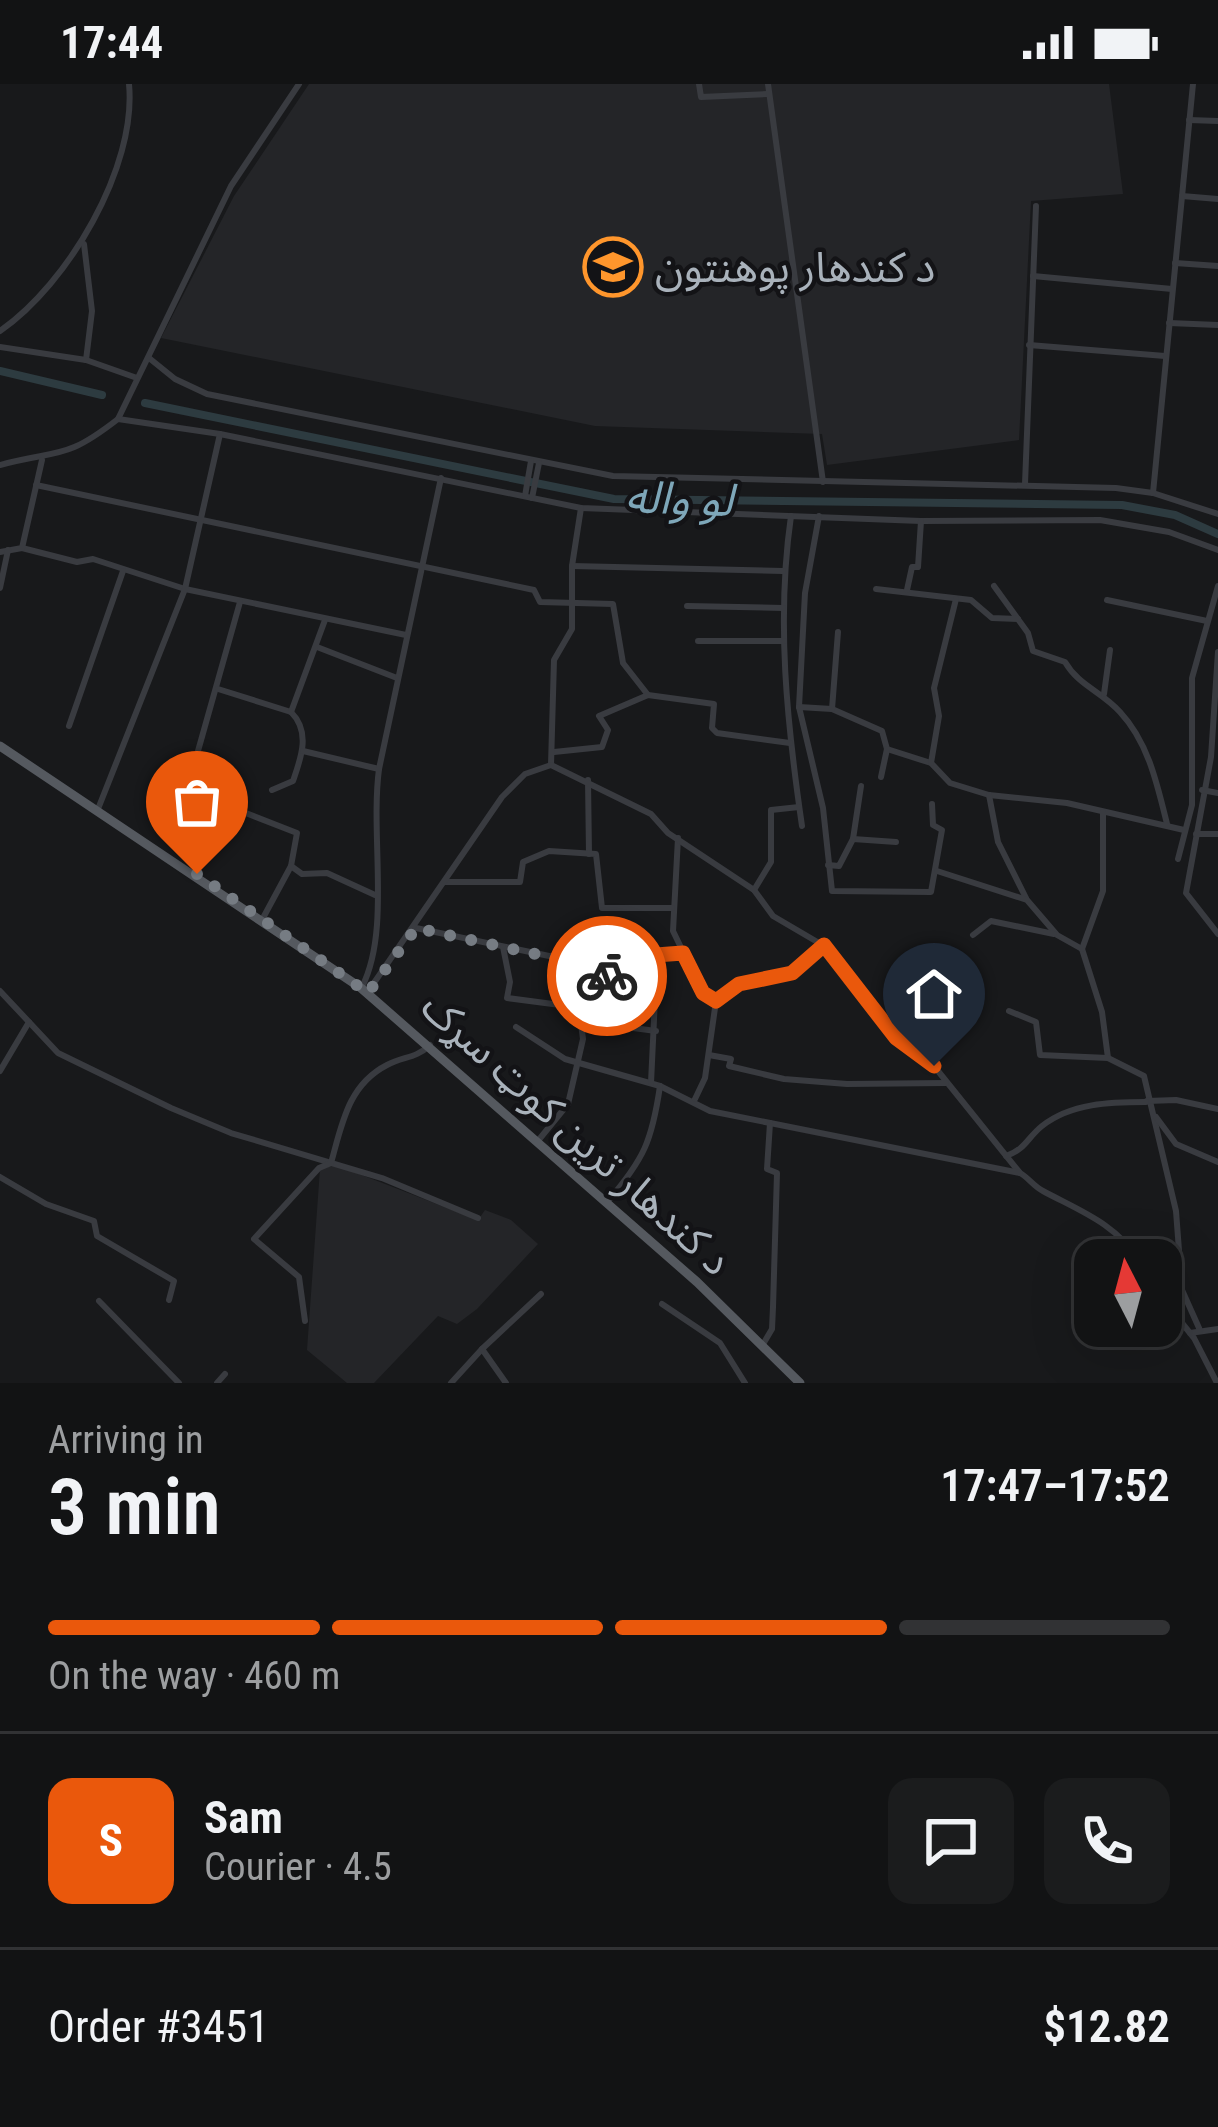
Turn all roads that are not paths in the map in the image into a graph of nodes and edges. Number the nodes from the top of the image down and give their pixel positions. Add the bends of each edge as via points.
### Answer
1 (128, 84) edge
2 (299, 84) edge
3 (699, 84) edge
4 (1193, 84) edge
5 (769, 89) edge
6 (1189, 120) junction
7 (1218, 121) edge
8 (1182, 196) junction
9 (1218, 199) edge
10 (1036, 206) dead end
11 (84, 240) junction
12 (1175, 263) junction
13 (1218, 266) edge
14 (1032, 276) junction
15 (1172, 289) junction
16 (1169, 323) junction
17 (1218, 326) edge
18 (0, 331) edge
19 (1029, 345) junction
20 (0, 347) edge
21 (1165, 356) junction
22 (149, 358) junction
23 (86, 360) junction
24 (137, 378) junction
25 (118, 419) junction
26 (220, 434) junction
27 (42, 460) junction
28 (535, 462) junction
29 (0, 465) edge
30 (441, 478) junction
31 (824, 482) junction
32 (1025, 484) junction
33 (36, 485) junction
34 (1154, 493) junction
35 (528, 497) junction
36 (581, 508) junction
37 (1218, 514) edge
38 (791, 516) junction
39 (819, 517) junction
40 (201, 520) junction
41 (921, 520) junction
42 (22, 548) junction
43 (1218, 550) edge
44 (4, 551) edge
45 (572, 566) junction
46 (421, 567) junction
47 (124, 571) junction
48 (783, 571) junction
49 (994, 586) dead end
50 (1218, 586) edge
51 (0, 588) edge
52 (185, 589) junction
53 (876, 589) dead end
54 (907, 590) junction
55 (956, 599) junction
56 (1106, 599) dead end
57 (240, 602) junction
58 (572, 602) junction
59 (687, 606) dead end
60 (784, 608) junction
61 (1018, 619) junction
62 (325, 620) junction
63 (1208, 621) junction
64 (838, 632) dead end
65 (406, 635) junction
66 (698, 641) dead end
67 (784, 641) junction
68 (315, 646) junction
69 (1110, 650) dead end
70 (1218, 652) edge
71 (397, 678) junction
72 (218, 689) junction
73 (648, 695) junction
74 (1104, 695) junction
75 (799, 706) junction
76 (832, 709) junction
77 (291, 712) junction
78 (69, 726) dead end
79 (790, 743) junction
80 (0, 746) edge
81 (887, 749) junction
82 (303, 751) junction
83 (554, 752) junction
84 (931, 763) junction
85 (551, 765) junction
86 (379, 770) junction
87 (880, 777) dead end
88 (588, 780) junction
89 (861, 786) dead end
90 (272, 790) dead end
91 (1202, 790) junction
92 (1218, 793) edge
93 (989, 795) junction
94 (932, 804) dead end
95 (800, 806) junction
96 (98, 809) junction
97 (1103, 812) junction
98 (1167, 824) junction
99 (802, 826) dead end
100 (1184, 830) junction
101 (1196, 834) junction
102 (1218, 834) edge
103 (678, 838) junction
104 (854, 839) junction
105 (896, 842) dead end
106 (589, 855) junction
107 (1178, 859) dead end
108 (828, 865) junction
109 (291, 866) junction
110 (937, 871) junction
111 (445, 882) junction
112 (754, 890) junction
113 (376, 896) junction
114 (1027, 901) junction
115 (672, 908) junction
116 (262, 917) junction
117 (416, 928) junction
118 (974, 934) dead end
119 (1218, 934) edge
120 (1057, 935) junction
121 (824, 945) junction
122 (503, 947) junction
123 (1082, 949) junction
124 (683, 953) junction
125 (657, 956) junction
126 (568, 965) junction
127 (612, 975) junction
128 (0, 991) edge
129 (364, 991) junction
130 (714, 998) junction
131 (568, 1006) junction
132 (1010, 1011) dead end
133 (29, 1022) junction
134 (516, 1027) dead end
135 (656, 1031) junction
136 (430, 1045) junction
137 (710, 1055) junction
138 (1108, 1058) junction
139 (578, 1063) junction
140 (0, 1071) edge
141 (948, 1083) junction
142 (655, 1085) junction
143 (695, 1100) junction
144 (1149, 1102) junction
145 (1218, 1109) edge
146 (770, 1123) junction
147 (537, 1142) junction
148 (1006, 1156) junction
149 (1218, 1162) edge
150 (331, 1163) junction
151 (1020, 1173) junction
152 (0, 1177) edge
153 (605, 1204) junction
154 (478, 1218) dead end
155 (1123, 1239) edge
156 (541, 1294) dead end
157 (169, 1300) dead end
158 (99, 1301) dead end
159 (662, 1304) dead end
160 (305, 1321) dead end
161 (1182, 1323) edge
162 (1199, 1328) junction
163 (1218, 1329) edge
164 (1190, 1333) junction
165 (762, 1346) junction
166 (482, 1349) junction
167 (225, 1374) dead end
168 (179, 1383) edge
169 (217, 1383) edge
170 (451, 1383) edge
171 (506, 1383) edge
172 (745, 1383) edge
173 (800, 1383) edge
174 (1217, 1383) edge

1 - 11 street via 132,115
2 - 22 street via 231,186
3 - 5 street via 700,97
4 - 6 street
5 - 31 street
6 - 7 street
6 - 8 street
8 - 9 street
8 - 12 street
10 - 14 street
11 - 18 street
11 - 23 street via 92,311
12 - 13 street
12 - 15 street
14 - 15 street
14 - 19 street
15 - 16 street
16 - 17 street
16 - 21 street
19 - 21 street
19 - 32 street
20 - 23 street
21 - 34 street
22 - 24 street
22 - 28 street via 206,394
23 - 24 street
24 - 25 street
25 - 26 street
25 - 27 street via 84,445
26 - 30 street
26 - 40 street
27 - 29 street
27 - 33 street
28 - 31 street via 632,477
28 - 35 street
30 - 35 street
30 - 46 street
31 - 32 street
32 - 34 street
33 - 40 street
33 - 42 street
34 - 37 street
35 - 36 street
36 - 38 street
36 - 45 street
38 - 39 street
38 - 48 street
39 - 41 street
39 - 75 street
40 - 46 street
40 - 52 street
41 - 43 street via 1100,520
41 - 54 street via 919,567 912,566
42 - 44 street
42 - 47 street
44 - 51 street
45 - 48 street
45 - 58 street
46 - 58 street via 534,590 540,602
46 - 65 street
47 - 52 street
47 - 78 street
48 - 60 street
49 - 61 street
50 - 63 street
52 - 57 street
52 - 96 street
53 - 54 street
54 - 55 street
55 - 61 street via 978,603 992,618
55 - 84 street via 934,688 939,716
56 - 63 street
57 - 62 street
57 - 72 street
58 - 73 street via 613,604 623,663
58 - 83 street via 572,629 554,660
59 - 60 street
60 - 67 street
61 - 74 street via 1033,651 1065,662 1076,682
62 - 65 street
62 - 68 street
63 - 100 street via 1192,678 1192,805
64 - 76 street
65 - 71 street
66 - 67 street
67 - 79 street
68 - 71 street
68 - 77 street
69 - 74 street
70 - 91 street
71 - 86 street
72 - 77 street
72 - 109 street via 187,790 297,833
73 - 79 street via 714,704 717,733
73 - 83 street via 599,716 608,730 602,747
74 - 98 street via 1145,744
75 - 76 street
75 - 108 street
76 - 81 street via 882,730
77 - 82 street
79 - 95 street
80 - 96 main road, د کندهار ترين کوټ سړک
81 - 84 street
81 - 87 street
82 - 86 street
82 - 90 street via 290,786
83 - 85 street
84 - 93 street via 950,783
85 - 88 street
85 - 111 street via 525,774 502,797
86 - 113 street
88 - 103 street
88 - 106 street
89 - 104 street
91 - 92 street
91 - 101 street
93 - 97 street
93 - 114 street via 998,842
94 - 110 street via 933,825 942,830
95 - 99 street
95 - 112 street via 771,810 771,862
96 - 116 main road, د کندهار ترين کوټ سړک
97 - 98 street
97 - 123 street via 1103,891
98 - 100 street
100 - 107 street
101 - 102 street
101 - 119 street via 1186,893
103 - 112 street
103 - 115 street
104 - 105 street
104 - 108 street via 838,866
106 - 111 street via 535,854 523,862 520,882
106 - 115 street via 596,854 602,908
108 - 110 street via 832,892 874,895 929,893
109 - 113 street
109 - 116 street
110 - 114 street
111 - 117 street
112 - 121 street via 773,916
113 - 129 street via 375,961
114 - 120 street
115 - 124 street
116 - 129 main road, د کندهار ترين کوټ سړک
117 - 122 street
117 - 129 street
118 - 120 street via 991,921
120 - 123 street
121 - 130 street via 792,973
121 - 141 street via 896,1038
122 - 126 street
122 - 131 street via 507,998
123 - 138 street
124 - 125 street
124 - 130 street via 703,993
125 - 127 street via 615,958
125 - 135 street
126 - 127 street via 586,977
126 - 131 street
127 - 135 street via 618,1026
128 - 133 street
129 - 136 main road, د کندهار ترين کوټ سړک
130 - 137 street
131 - 139 street via 581,1024
132 - 138 street via 1036,1022 1040,1054
133 - 140 street
133 - 150 street via 58,1054 171,1108
134 - 139 street
135 - 142 street
136 - 147 main road, د کندهار ترين کوټ سړک
136 - 150 street via 369,1074 347,1105
137 - 141 street via 784,1079
137 - 143 street
138 - 144 street via 1144,1076
139 - 142 street
139 - 147 street via 568,1104
141 - 148 street
142 - 143 street
142 - 153 street via 647,1149
143 - 146 street via 710,1111
144 - 148 street via 1087,1106 1041,1127 1025,1149
144 - 162 street via 1176,1210 1182,1290
145 - 149 street via 1146,1101 1176,1144
146 - 151 street
146 - 165 street via 767,1169 777,1173 773,1307
147 - 153 main road, د کندهار ترين کوټ سړک
148 - 151 street
150 - 154 street
150 - 160 street via 254,1239 299,1276
151 - 155 street
152 - 157 street via 94,1221 97,1236 174,1281
153 - 165 main road, د کندهار ترين کوټ سړک
156 - 166 street
158 - 168 street
159 - 172 street via 720,1343
161 - 164 street
162 - 163 street
162 - 164 street
164 - 174 street
165 - 173 main road, د کندهار ترين کوټ سړک
166 - 170 street
166 - 171 street
167 - 169 street

